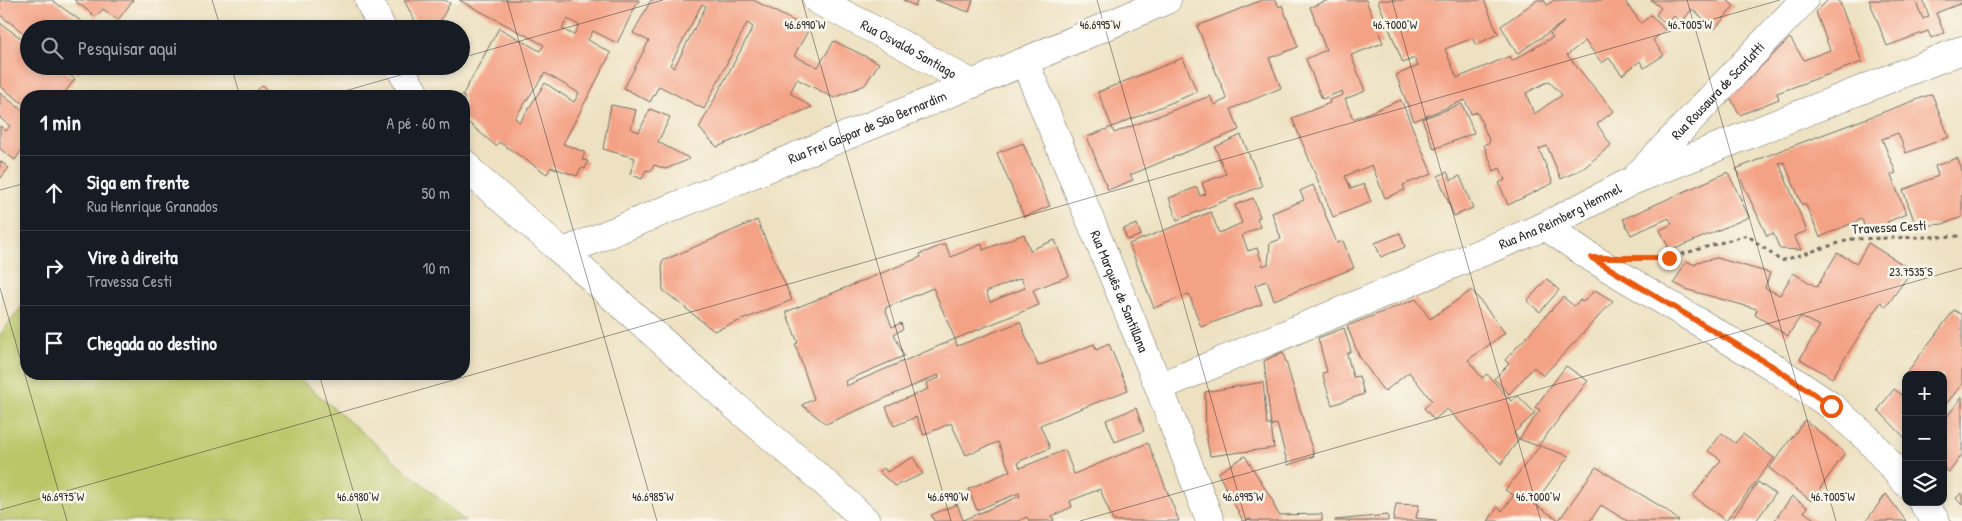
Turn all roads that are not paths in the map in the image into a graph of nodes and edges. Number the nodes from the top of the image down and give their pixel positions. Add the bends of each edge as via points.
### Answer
1 (369, 0) edge
2 (817, 0) edge
3 (1167, 0) edge
4 (1804, 0) edge
5 (378, 20) edge
6 (1962, 50) edge
7 (1025, 62) junction
8 (404, 75) edge
9 (972, 84) junction
10 (413, 90) edge
11 (470, 170) edge
12 (1632, 181) junction
13 (1545, 226) junction
14 (564, 252) junction
15 (1160, 387) junction
16 (1902, 478) edge
17 (1925, 506) edge
18 (866, 521) edge
19 (1210, 521) edge
20 (1936, 521) edge

1 - 5 street
2 - 9 street, Rua Osvaldo Santiago
3 - 7 street, Rua Frei Gaspar de São Bernardim
4 - 12 street, Rua Rousaura de Scarlatti
6 - 12 street, Rua Ana Reimberg Hemmel
7 - 9 street, Rua Frei Gaspar de São Bernardim
7 - 15 street, Rua Marquês de Santillana
8 - 10 street
9 - 14 street, Rua Frei Gaspar de São Bernardim
11 - 14 street
12 - 13 street, Rua Ana Reimberg Hemmel
13 - 15 street, Rua Ana Reimberg Hemmel
13 - 16 street via 1831,406 1869,440
14 - 18 street
15 - 19 street, Rua Marquês de Santillana
17 - 20 street

